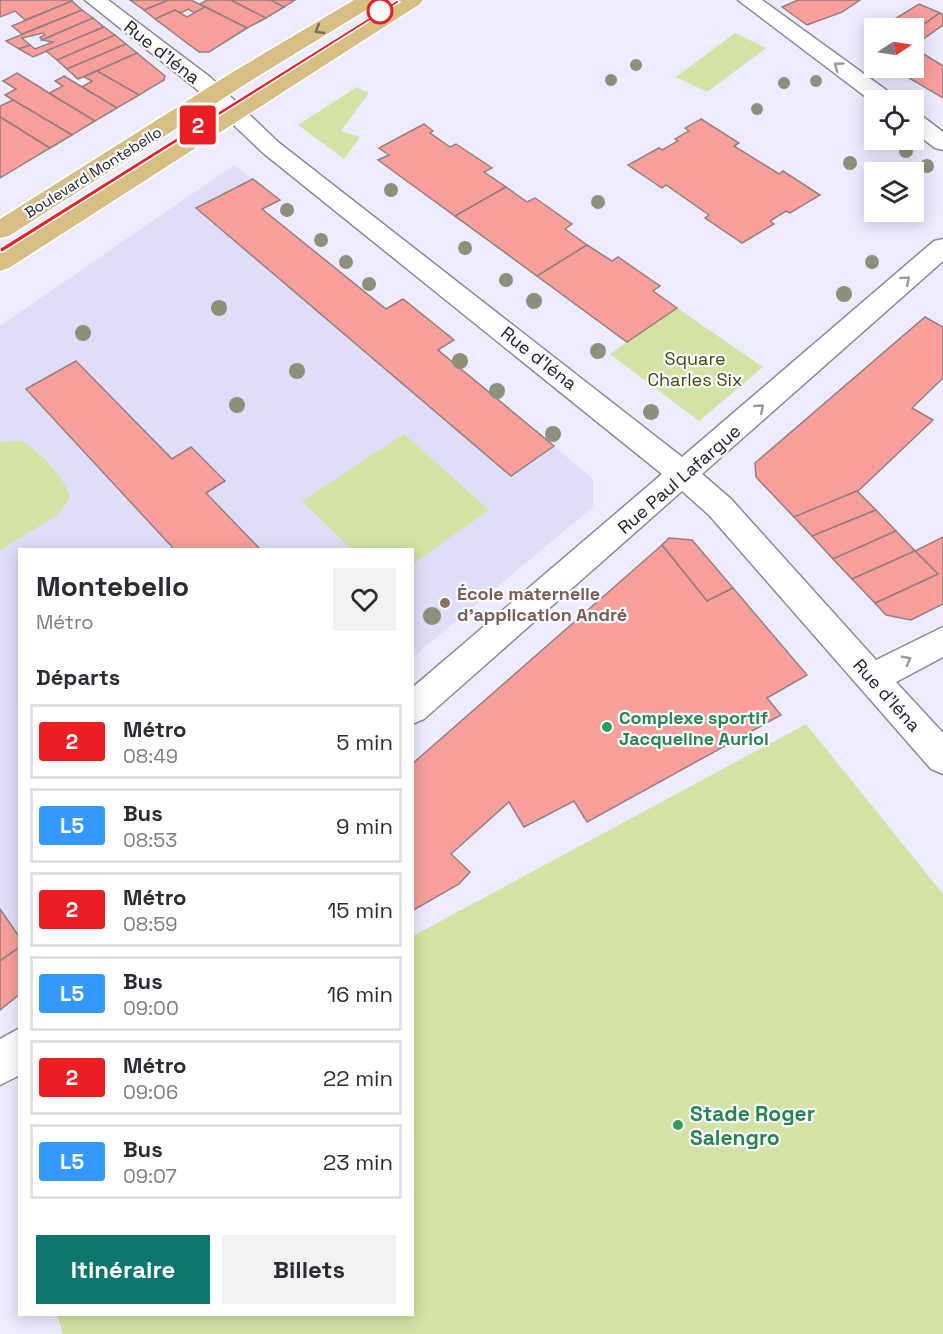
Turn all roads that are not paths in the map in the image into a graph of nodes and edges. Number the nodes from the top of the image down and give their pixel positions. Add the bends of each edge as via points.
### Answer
1 (95, 0) edge
2 (369, 0) edge
3 (412, 0) edge
4 (748, 0) edge
5 (871, 90) edge
6 (214, 95) junction
7 (235, 115) junction
8 (924, 129) edge
9 (943, 143) edge
10 (0, 230) edge
11 (943, 247) edge
12 (0, 262) edge
13 (684, 474) junction
14 (943, 641) edge
15 (872, 678) junction
16 (414, 707) edge
17 (943, 758) edge
18 (18, 1050) edge
19 (0, 1065) edge

1 - 6 street, Rue d'Iéna
2 -> 6 main road, Boulevard Montebello
3 - 7 main road, Boulevard Montebello
5 -> 4 street
6 - 7 street, Rue d'Iéna
6 - 10 main road, Boulevard Montebello
7 - 12 main road, Boulevard Montebello
7 - 13 street, Rue d'Iéna via 332,197
8 - 9 street
13 -> 11 street, Rue Paul Lafargue
13 - 15 street, Rue d'Iéna via 720,507
13 - 16 street, Rue Paul Lafargue
15 -> 14 street
15 - 17 street, Rue d'Iéna
18 - 19 street

